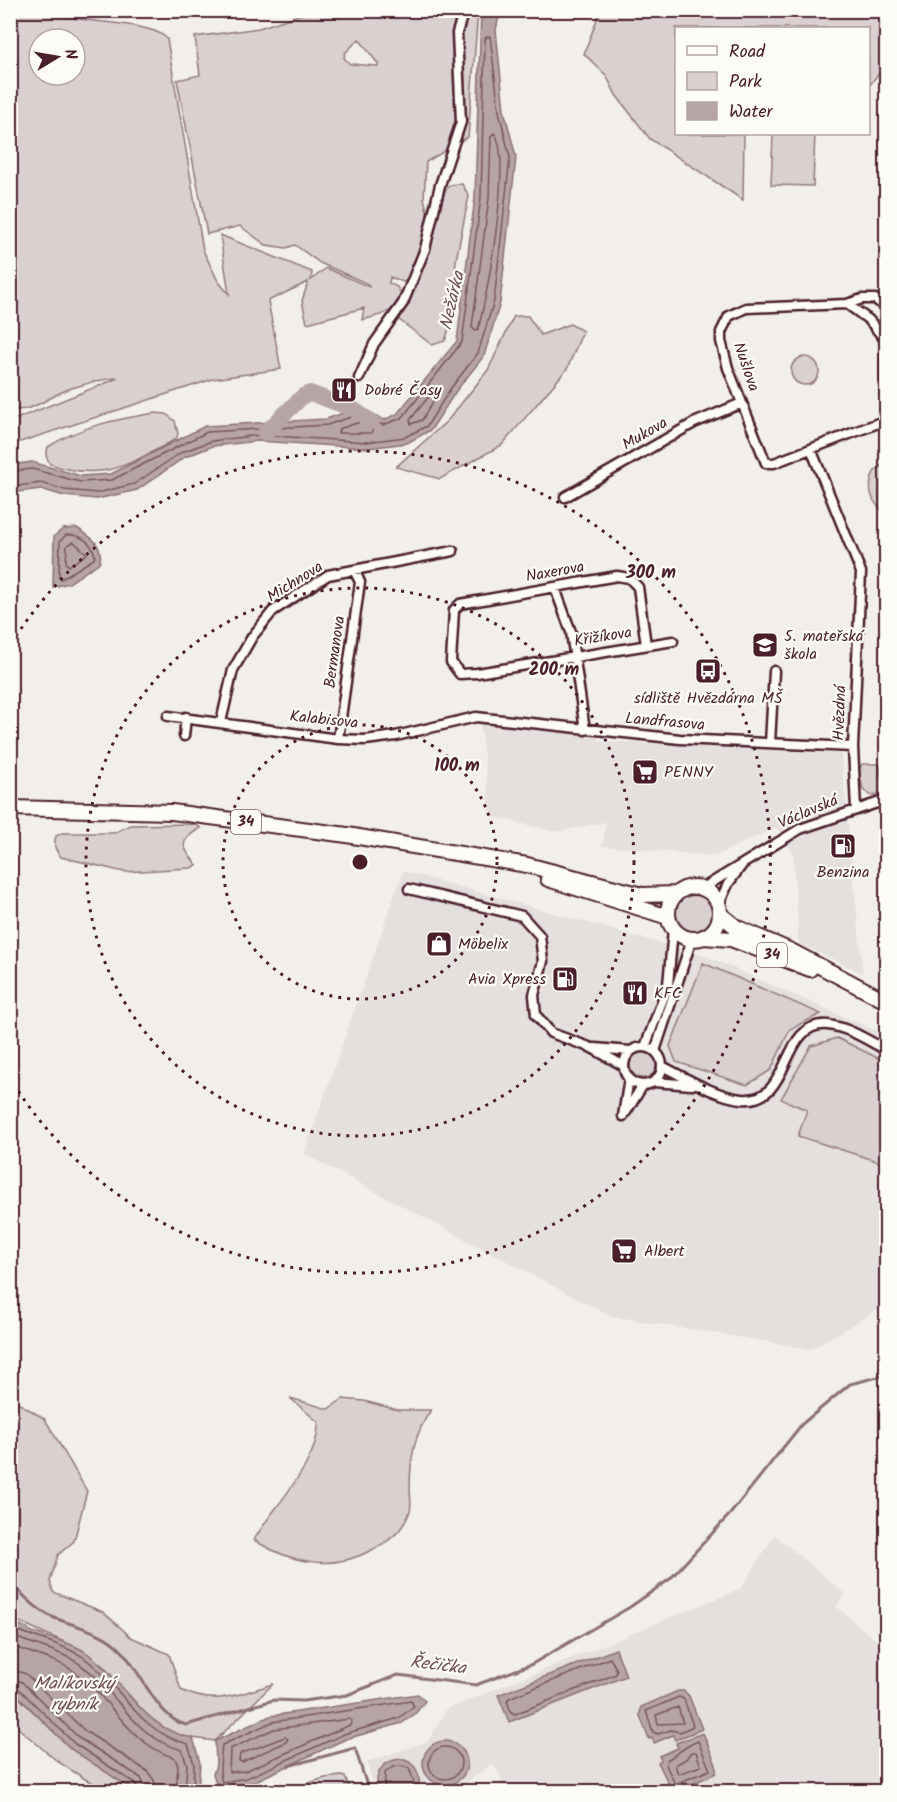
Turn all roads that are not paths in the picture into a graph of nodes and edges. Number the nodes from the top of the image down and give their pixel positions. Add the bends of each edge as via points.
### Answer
1 (464, 10) edge
2 (848, 304) junction
3 (886, 308) edge
4 (886, 341) edge
5 (886, 351) edge
6 (359, 378) dead end
7 (742, 403) junction
8 (886, 420) edge
9 (811, 449) junction
10 (565, 497) dead end
11 (453, 551) dead end
12 (354, 570) junction
13 (555, 588) junction
14 (454, 610) joint
15 (673, 641) dead end
16 (646, 645) junction
17 (574, 657) junction
18 (774, 671) dead end
19 (168, 716) dead end
20 (186, 717) junction
21 (476, 717) joint
22 (221, 722) junction
23 (585, 730) junction
24 (184, 736) dead end
25 (338, 739) junction
26 (770, 743) junction
27 (853, 747) junction
28 (886, 800) edge
29 (10, 808) edge
30 (856, 809) junction
31 (479, 859) junction
32 (745, 862) junction
33 (704, 888) junction
34 (409, 889) dead end
35 (675, 894) junction
36 (719, 909) junction
37 (670, 923) junction
38 (697, 938) junction
39 (840, 979) junction
40 (886, 1001) edge
41 (645, 1047) junction
42 (592, 1048) junction
43 (886, 1050) edge
44 (655, 1051) junction
45 (630, 1052) junction
46 (624, 1066) junction
47 (662, 1066) junction
48 (629, 1078) junction
49 (654, 1082) junction
50 (643, 1085) junction
51 (697, 1085) junction

1 - 6 street via 457,33 461,122 440,185 425,249 403,303 374,344
2 - 3 street, Nušlova via 870,298
2 - 4 street via 869,320
2 - 7 street, Nušlova via 746,308 729,316 721,341
5 - 8 street
7 - 9 street, Nušlova via 766,463 774,464
7 - 10 street, Mukova via 694,423
8 - 9 street
9 - 27 street, Hvězdná via 861,572
11 - 12 street, Michnova
12 - 22 street, Michnova via 328,575 273,611 233,670
12 - 25 street, Bermanova via 360,582
13 - 14 street, Naxerova via 464,602
13 - 16 street, Naxerova via 617,576 629,578 638,586
13 - 17 street via 571,632
14 - 17 street, Křižíkova via 452,662 460,674
15 - 16 street, Křižíkova
16 - 17 street, Křižíkova
17 - 23 street
18 - 26 street
19 - 20 street, Kalabisova
20 - 22 street, Kalabisova
20 - 24 street
21 - 23 street, Landfrasova
21 - 25 street, Kalabisova via 396,736
22 - 25 street, Kalabisova
23 - 26 street, Landfrasova
26 - 27 street, Landfrasova
27 - 30 street, Hvězdná
28 - 30 street, Václavská
29 - 31 main road, 34 via 172,812 347,835
30 - 32 street, Václavská via 801,829
31 - 35 main road, 34 via 527,865 642,895
31 - 37 main road, 34
32 - 33 street, Václavská
32 - 36 street, Václavská via 728,884
33 - 35 main road via 688,887
33 - 36 main road via 714,896
34 - 42 street via 522,916 540,936 543,961 534,995 537,1015 551,1033
35 - 37 main road via 669,904
36 - 38 main road via 716,927
36 - 39 main road, 34 via 736,927 791,951
37 - 38 main road via 681,936
37 - 41 street via 668,985
38 - 39 main road, 34 via 731,939
38 - 44 street
39 - 40 main road, 34
41 - 44 street
41 - 45 street
42 - 45 street
42 - 46 street
43 - 51 street via 826,1024 810,1029 794,1043 772,1089 759,1096 742,1099
44 - 47 street
45 - 46 street
46 - 48 street
47 - 49 street
47 - 51 street
48 - 50 street
48 - 50 street via 624,1116
49 - 50 street
49 - 51 street

